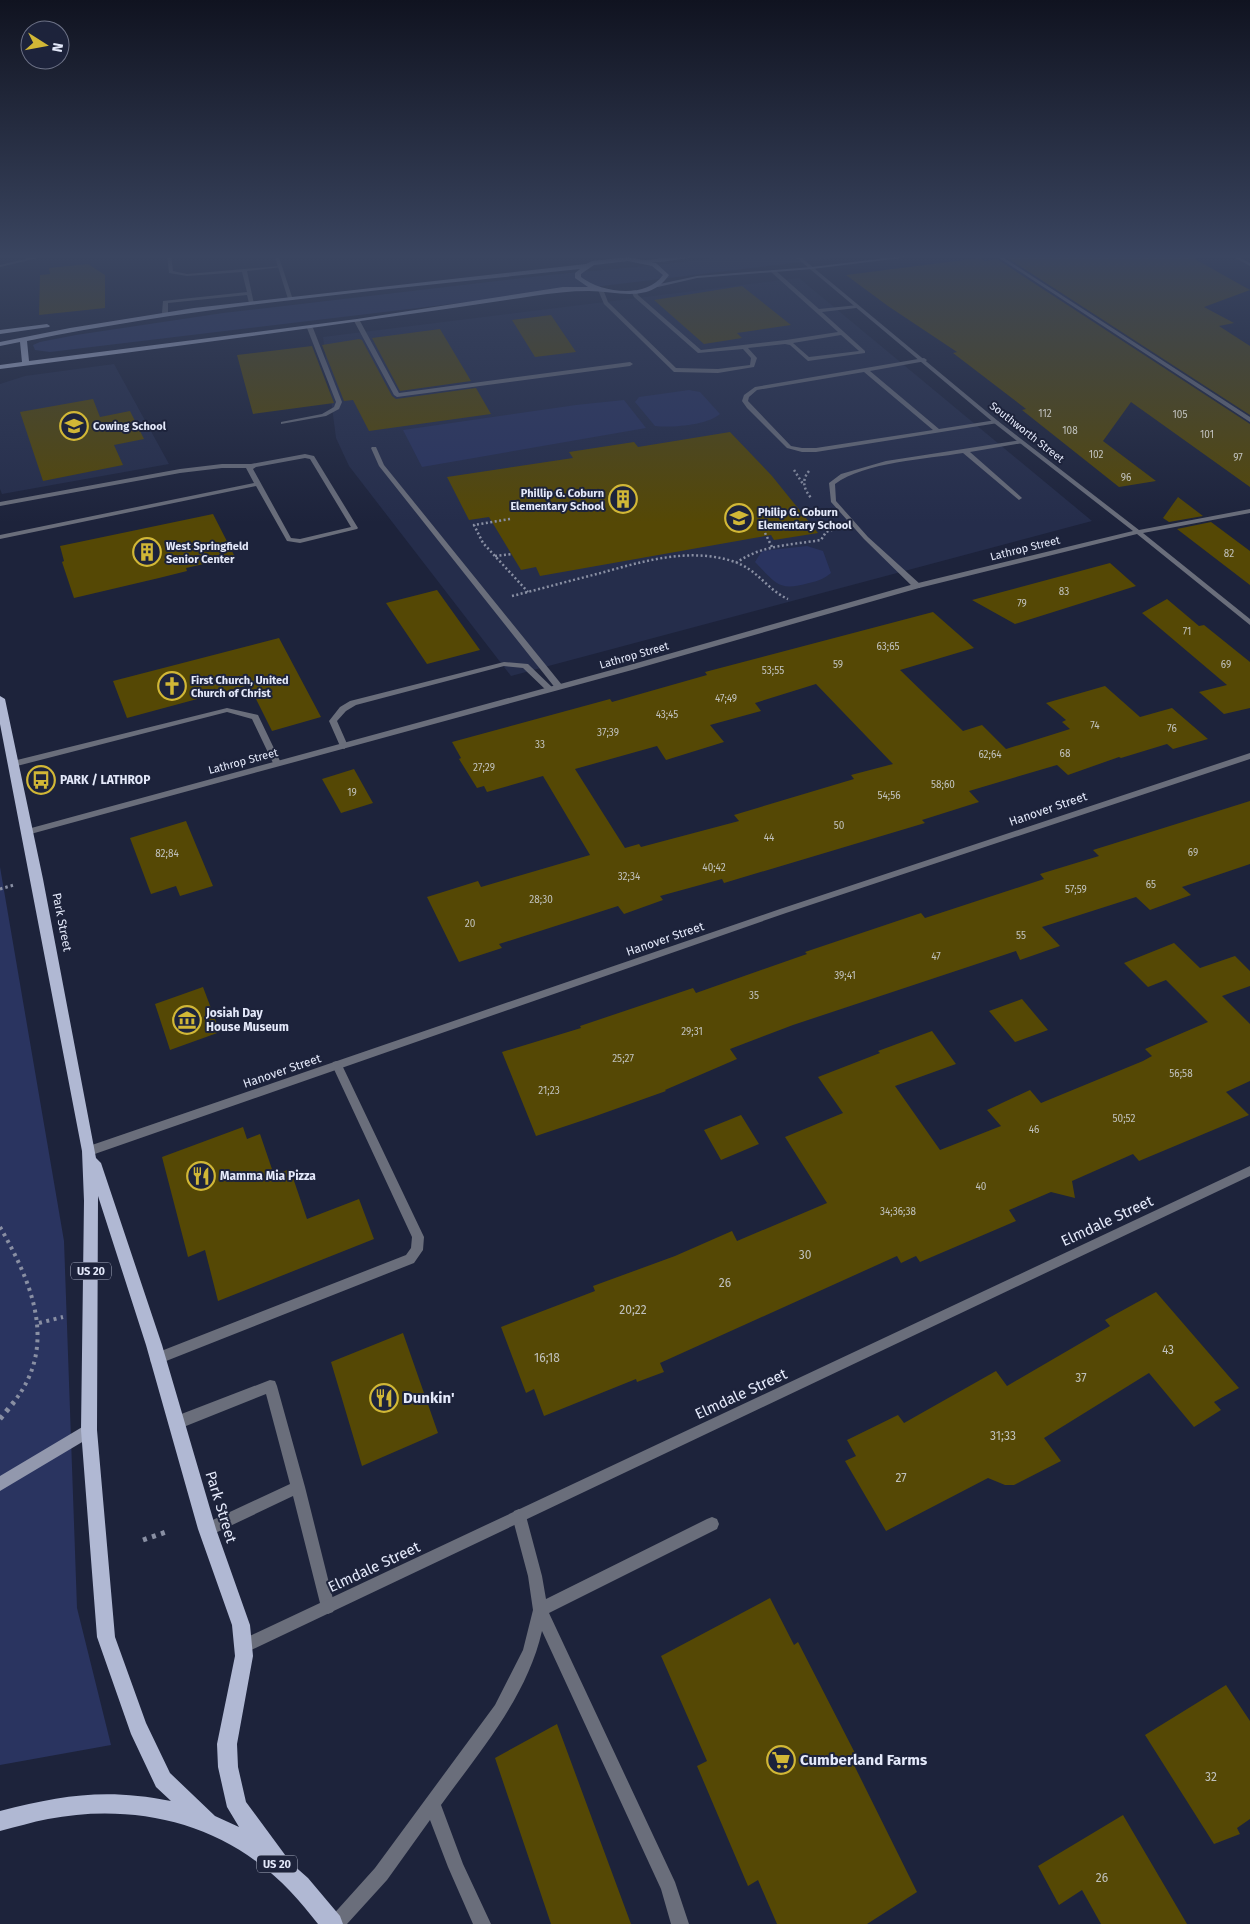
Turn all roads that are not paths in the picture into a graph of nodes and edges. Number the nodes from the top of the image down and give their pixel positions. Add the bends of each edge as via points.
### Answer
1 (24, 344) edge
2 (182, 344) edge
3 (316, 344) edge
4 (369, 344) edge
5 (647, 344) edge
6 (690, 344) edge
7 (773, 344) edge
8 (791, 344) edge
9 (854, 344) edge
10 (904, 344) edge
11 (1133, 344) edge
12 (744, 348) junction
13 (924, 360) junction
14 (26, 363) junction
15 (630, 364) dead end
16 (0, 366) edge
17 (866, 370) junction
18 (1250, 420) edge
19 (996, 422) junction
20 (283, 423) dead end
21 (938, 431) junction
22 (1021, 442) junction
23 (374, 448) dead end
24 (965, 451) junction
25 (250, 466) junction
26 (257, 484) junction
27 (1019, 498) dead end
28 (0, 504) edge
29 (1250, 511) edge
30 (1138, 532) junction
31 (0, 537) edge
32 (917, 586) junction
33 (1250, 623) edge
34 (559, 687) junction
35 (550, 690) junction
36 (0, 699) edge
37 (344, 746) junction
38 (1250, 756) edge
39 (277, 763) junction
40 (13, 764) junction
41 (27, 832) junction
42 (337, 1065) junction
43 (89, 1151) junction
44 (1250, 1171) edge
45 (156, 1359) junction
46 (176, 1424) junction
47 (89, 1430) junction
48 (0, 1484) edge
49 (298, 1487) junction
50 (519, 1516) junction
51 (712, 1524) dead end
52 (207, 1530) junction
53 (328, 1607) junction
54 (540, 1610) junction
55 (244, 1646) junction
56 (432, 1803) junction
57 (0, 1821) edge
58 (206, 1821) junction
59 (282, 1868) junction
60 (334, 1924) edge
61 (482, 1924) edge
62 (680, 1924) edge

1 - 14 main road
2 - 14 main road
3 - 20 street via 339,402 338,408 324,415
4 - 15 street via 397,395
5 - 12 street via 674,370 718,371 752,366 754,358
6 - 12 street via 700,352
7 - 12 street
8 - 9 street via 808,359 863,352
10 - 13 street, Southworth Street
11 - 18 street
13 - 17 street
13 - 19 street, Southworth Street
14 - 16 main road
17 - 21 street
17 - 21 street via 754,389 745,401 789,447 802,450
19 - 21 street
19 - 22 street, Southworth Street
22 - 24 street
22 - 30 street, Southworth Street
23 - 34 street via 380,465
24 - 27 street
24 - 32 street via 886,463 843,475 832,484 833,501 866,538
25 - 26 street
25 - 26 street via 312,456 354,528 300,541 289,540
25 - 28 street via 180,471
26 - 31 street
29 - 30 street, Lathrop Street
30 - 32 street, Lathrop Street
30 - 33 street, Southworth Street
32 - 34 street, Lathrop Street
34 - 35 street, Lathrop Street
35 - 37 street, Lathrop Street
35 - 37 street via 525,666 504,664 353,703 333,721
36 - 40 main road, Park Street / US 20
37 - 39 street, Lathrop Street
38 - 42 street, Hanover Street via 774,914
39 - 40 street via 255,718 227,710
39 - 41 street, Lathrop Street
40 - 41 main road, Park Street / US 20
41 - 43 main road, Park Street / US 20
42 - 43 street, Hanover Street
42 - 45 street via 418,1238 417,1250 410,1259
43 - 45 main road, Park Street
43 - 47 main road, Park Street / US 20
44 - 50 street, Elmdale Street
45 - 46 main road, Park Street
46 - 49 street via 270,1386
46 - 52 main road, Park Street
47 - 48 main road
47 - 58 main road, Park Street / US 20 via 106,1637 138,1727 163,1780
49 - 52 street
49 - 53 street
50 - 53 street, Elmdale Street
50 - 54 street via 535,1576
51 - 54 street
52 - 55 main road, Park Street via 241,1626
53 - 55 street, Elmdale Street
54 - 56 street via 530,1652 500,1710
54 - 62 street via 669,1888
55 - 59 main road, Park Street via 227,1744 228,1767 237,1807
56 - 60 street via 381,1874
56 - 61 street
57 - 58 main road via 23,1813 72,1804 119,1802 164,1808
58 - 59 main road, US 20 via 246,1841
59 - 60 main road, US 20

